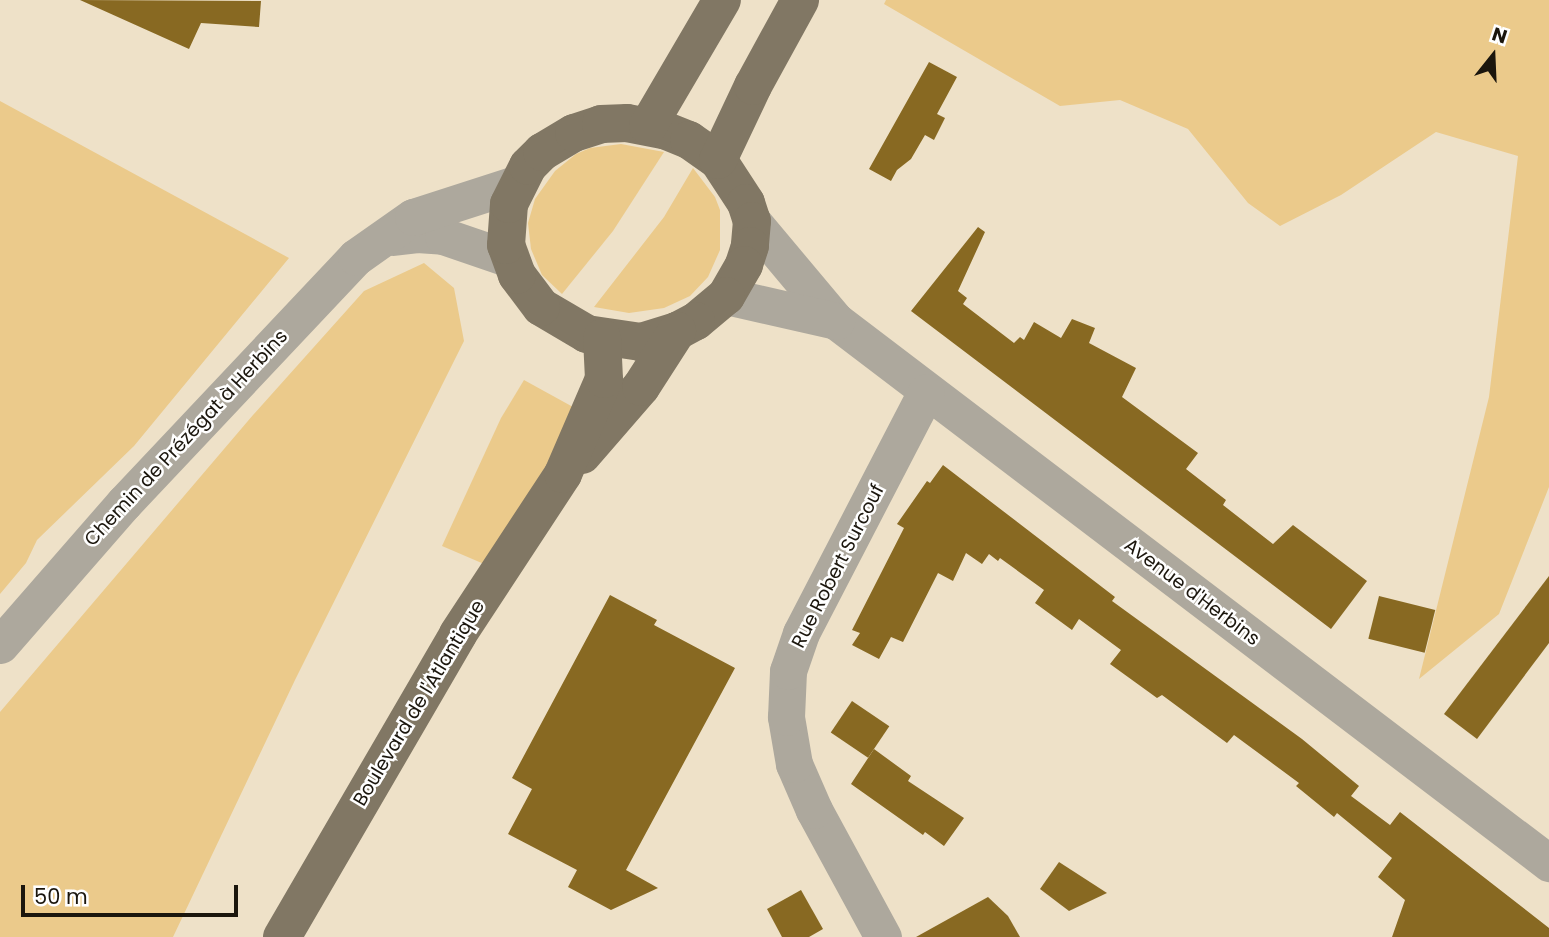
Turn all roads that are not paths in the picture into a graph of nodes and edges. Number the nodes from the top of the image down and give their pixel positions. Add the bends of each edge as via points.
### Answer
1 (722, 0) edge
2 (800, 0) edge
3 (648, 126) junction
4 (718, 160) junction
5 (519, 183) junction
6 (752, 221) junction
7 (381, 239) junction
8 (510, 259) junction
9 (726, 296) junction
10 (836, 321) junction
11 (677, 331) junction
12 (602, 338) junction
13 (926, 392) junction
14 (563, 474) junction
15 (0, 645) edge
16 (1549, 863) edge
17 (282, 937) edge
18 (883, 937) edge

1 - 3 main road
2 - 4 main road
3 - 4 main road via 689,140
3 - 5 main road via 601,124 574,133 542,152
4 - 6 main road via 746,203
5 - 7 street, Chemin de Prézégat à Herbins via 413,217
5 - 8 main road via 505,225
6 - 9 main road via 744,265
6 - 10 street, Avenue d'Herbins
7 - 8 street, Chemin de Prézégat à Herbins via 443,236
7 - 15 street, Chemin de Prézégat à Herbins via 326,286 124,503
8 - 12 main road via 541,307 571,327
9 - 10 street, Avenue d'Herbins
9 - 11 main road
10 - 13 street, Avenue d'Herbins
11 - 12 main road via 641,342
11 - 14 main road, Boulevard de l'Atlantique via 641,387
12 - 14 main road, Boulevard de l'Atlantique via 604,379
13 - 16 street, Avenue d'Herbins
13 - 18 street, Rue Robert Surcouf via 801,633 788,671 786,717 801,784
14 - 17 main road, Boulevard de l'Atlantique via 445,655

